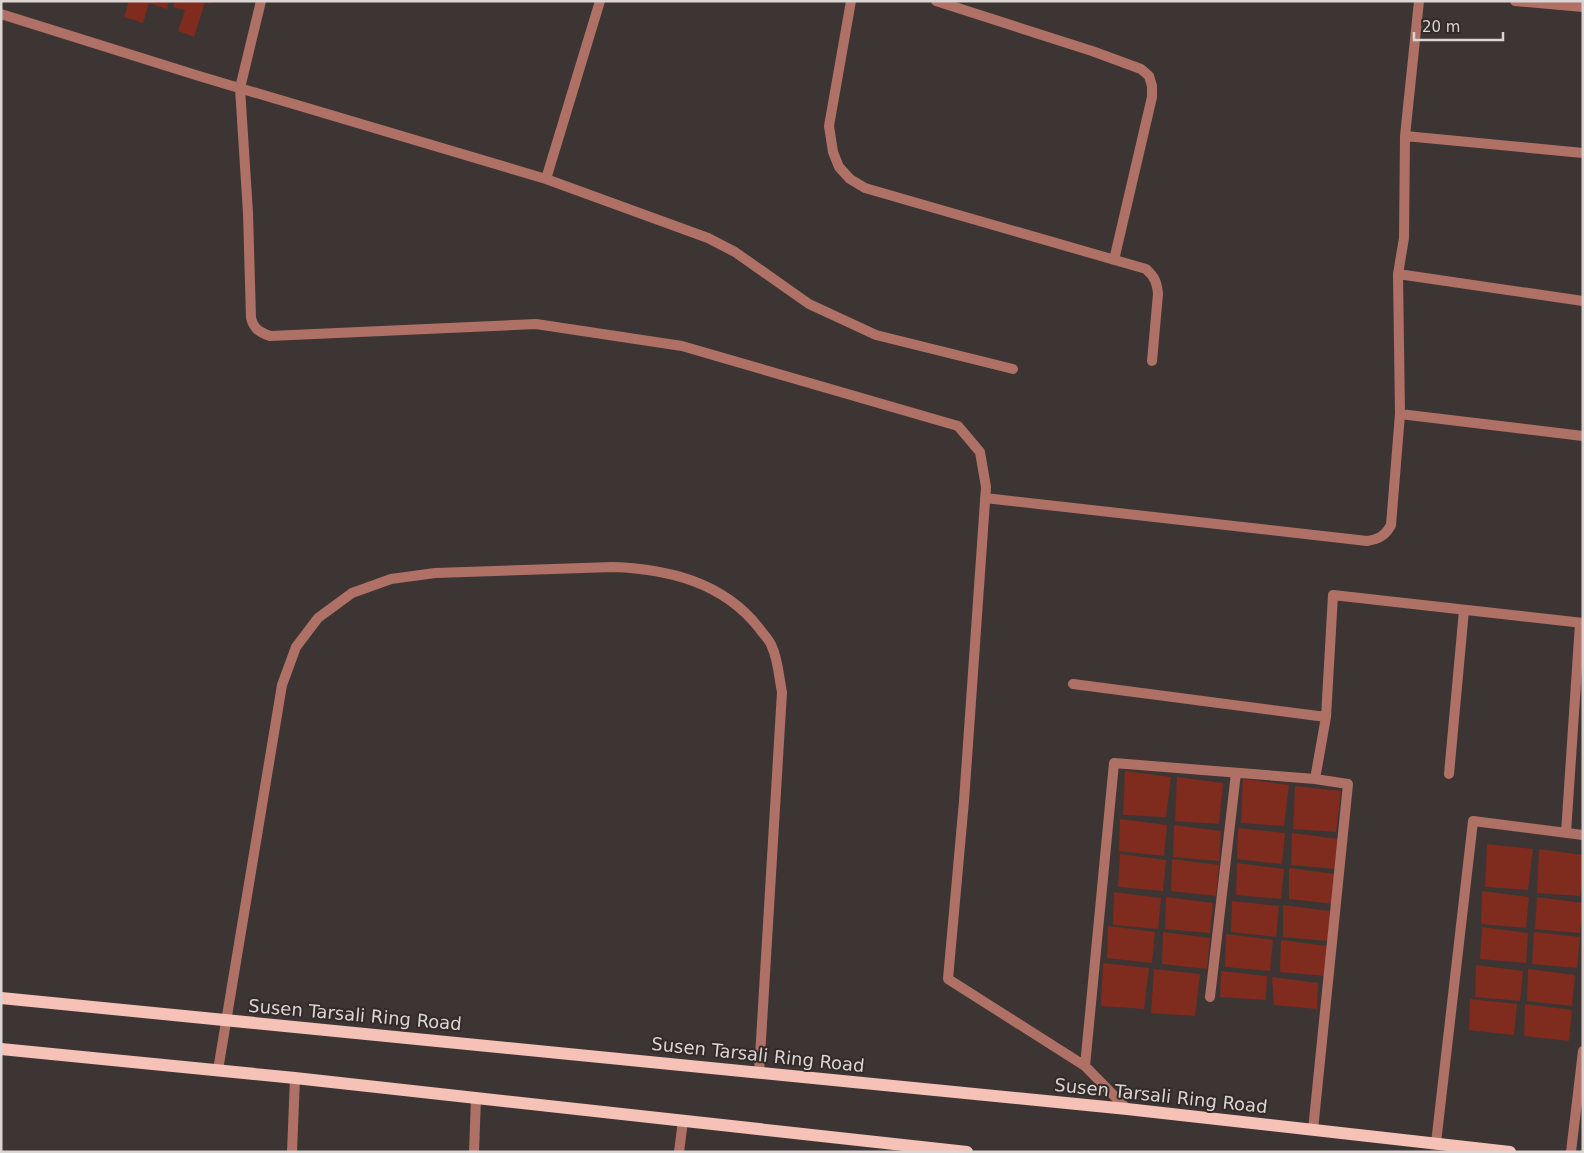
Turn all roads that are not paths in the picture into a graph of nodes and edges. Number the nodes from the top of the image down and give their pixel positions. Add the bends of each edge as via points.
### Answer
1 (261, 1) edge
2 (600, 1) edge
3 (851, 1) edge
4 (936, 1) edge
5 (1419, 1) edge
6 (1515, 1) edge
7 (1583, 6) edge
8 (1, 14) edge
9 (240, 88) junction
10 (1405, 136) junction
11 (1583, 153) edge
12 (546, 179) junction
13 (1114, 260) junction
14 (1398, 274) junction
15 (1583, 301) edge
16 (1152, 361) dead end
17 (1013, 370) dead end
18 (1400, 414) junction
19 (1583, 436) edge
20 (985, 498) junction
21 (1464, 610) junction
22 (1582, 623) edge
23 (1073, 684) dead end
24 (1326, 717) junction
25 (1236, 773) junction
26 (1449, 774) dead end
27 (1315, 779) junction
28 (1566, 833) junction
29 (1583, 835) edge
30 (1210, 997) dead end
31 (1, 998) edge
32 (227, 1020) junction
33 (1, 1049) edge
34 (1583, 1051) edge
35 (1085, 1066) junction
36 (218, 1070) junction
37 (760, 1073) junction
38 (295, 1078) junction
39 (476, 1098) junction
40 (1127, 1109) junction
41 (683, 1121) junction
42 (1313, 1130) junction
43 (1436, 1143) junction
44 (292, 1152) edge
45 (474, 1152) edge
46 (679, 1152) edge
47 (967, 1152) edge
48 (1510, 1152) edge
49 (1571, 1152) edge

1 - 9 street
2 - 12 street
3 - 13 street via 829,126 833,152 839,167 850,179 865,188
4 - 13 street via 1092,51 1149,76 1152,97
5 - 10 street
6 - 7 street
8 - 9 street
9 - 12 street
9 - 20 street via 251,318 261,333 270,336 536,324 682,346 958,426 980,452
10 - 11 street
10 - 14 street via 1404,238
12 - 17 street via 708,238 735,252 809,304 876,335
13 - 16 street via 1146,269 1154,276 1158,294
14 - 15 street
14 - 18 street
18 - 19 street
18 - 20 street via 1391,525 1378,539
20 - 35 street via 948,979
21 - 22 street
21 - 24 street via 1333,595
21 - 26 street
22 - 28 street
23 - 24 street
24 - 27 street
25 - 27 street
25 - 30 street
25 - 35 street via 1114,763
27 - 42 street via 1348,784
28 - 29 street
28 - 43 street via 1473,821
31 - 32 main road, Susen Tarsali Ring Road
32 - 36 street
32 - 37 main road, Susen Tarsali Ring Road
32 - 37 street via 282,685 296,647 318,618 352,593 391,579 435,573 641,568 675,574 716,590 751,618 772,646 782,692
33 - 36 main road
34 - 49 street
35 - 40 street
36 - 38 main road
37 - 40 main road, Susen Tarsali Ring Road
38 - 39 main road
38 - 44 street
39 - 41 main road
39 - 45 street
40 - 42 main road, Susen Tarsali Ring Road
41 - 46 street
41 - 47 main road
42 - 43 main road, Susen Tarsali Ring Road
43 - 48 main road, Susen Tarsali Ring Road

